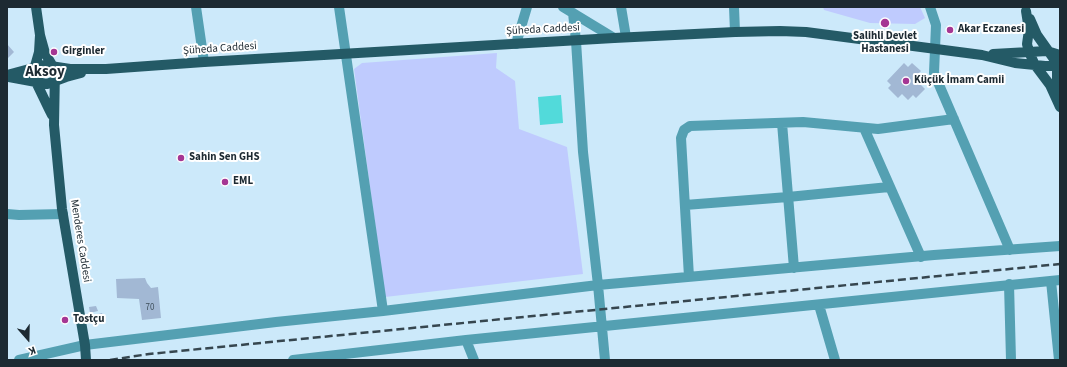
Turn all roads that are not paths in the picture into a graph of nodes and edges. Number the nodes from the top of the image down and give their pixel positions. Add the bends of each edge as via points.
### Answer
1 (36, 7) edge
2 (196, 7) edge
3 (339, 7) edge
4 (527, 7) edge
5 (563, 7) edge
6 (621, 7) edge
7 (734, 7) edge
8 (930, 7) edge
9 (1025, 9) edge
10 (573, 13) junction
11 (735, 32) junction
12 (40, 35) junction
13 (626, 37) junction
14 (614, 38) junction
15 (576, 40) junction
16 (516, 44) junction
17 (935, 49) junction
18 (1047, 51) junction
19 (1029, 52) junction
20 (346, 54) junction
21 (982, 55) junction
22 (1060, 55) edge
23 (204, 62) junction
24 (54, 65) junction
25 (1035, 65) junction
26 (1058, 66) edge
27 (34, 68) junction
28 (106, 69) junction
29 (7, 76) edge
30 (55, 81) junction
31 (36, 82) junction
32 (1059, 104) edge
33 (954, 119) junction
34 (782, 123) junction
35 (54, 125) junction
36 (864, 128) junction
37 (889, 186) junction
38 (788, 197) junction
39 (685, 205) junction
40 (7, 214) edge
41 (63, 214) junction
42 (1060, 246) edge
43 (1010, 250) junction
44 (921, 256) junction
45 (794, 268) junction
46 (689, 277) junction
47 (1056, 280) edge
48 (598, 284) junction
49 (1009, 284) junction
50 (819, 305) junction
51 (383, 311) junction
52 (601, 326) junction
53 (466, 340) junction
54 (85, 345) junction
55 (312, 359) edge
56 (20, 360) edge
57 (86, 360) edge
58 (293, 360) edge
59 (474, 360) edge
60 (605, 360) edge
61 (835, 360) edge
62 (1011, 360) edge
63 (1060, 360) edge

1 - 12 main road
2 - 23 street
3 - 20 street
4 - 16 street
5 - 10 street
6 - 13 street
7 - 11 street
8 - 17 street via 936,25
9 - 18 main road
9 - 19 main road via 1029,30
10 - 14 street
10 - 15 street
11 - 13 main road, Şüheda Caddesi
11 - 17 main road, Şüheda Caddesi via 806,32
12 - 24 main road via 45,53
12 - 27 main road via 39,52
13 - 14 main road, Şüheda Caddesi
14 - 15 main road, Şüheda Caddesi
15 - 16 main road, Şüheda Caddesi
15 - 48 street via 583,152
16 - 20 main road, Şüheda Caddesi
17 - 21 main road, Şüheda Caddesi
17 - 33 street via 934,73
18 - 19 main road
18 - 22 main road
18 - 26 main road
19 - 21 main road
19 - 25 main road
20 - 23 main road, Şüheda Caddesi
20 - 51 street
21 - 25 main road
23 - 28 main road, Şüheda Caddesi
24 - 27 main road
24 - 28 main road via 70,69
24 - 30 main road
25 - 26 main road
25 - 32 main road via 1050,85
26 - 32 main road
27 - 29 main road
27 - 31 main road
28 - 30 main road
29 - 31 main road
30 - 31 main road via 47,84
30 - 35 main road
31 - 35 main road via 50,109
33 - 36 street via 878,129
33 - 43 street
34 - 36 street via 803,122
34 - 38 street
34 - 39 street via 690,126 684,130 681,138
35 - 41 main road, Menderes Caddesi
36 - 37 street
37 - 38 street
37 - 44 street
38 - 39 street
38 - 45 street
39 - 46 street
40 - 41 street
41 - 54 main road, Menderes Caddesi
42 - 43 street
43 - 44 street
44 - 45 street
45 - 46 street
46 - 48 street
47 - 49 street
47 - 63 street
48 - 51 street
48 - 52 street
49 - 50 street
49 - 62 street
50 - 52 street
50 - 61 street
51 - 54 street
52 - 53 street
52 - 60 street
53 - 55 street
53 - 59 street
54 - 56 street
54 - 57 main road, Menderes Caddesi
55 - 58 street

